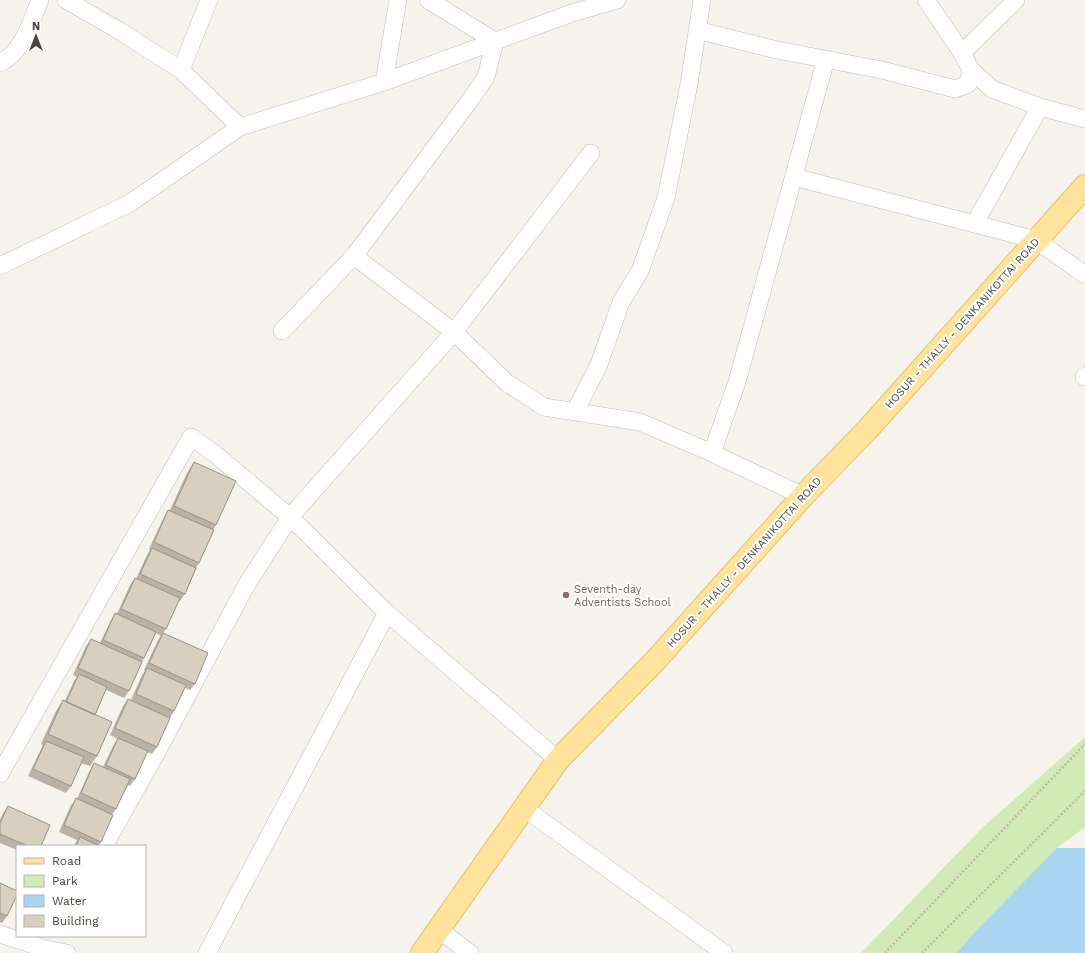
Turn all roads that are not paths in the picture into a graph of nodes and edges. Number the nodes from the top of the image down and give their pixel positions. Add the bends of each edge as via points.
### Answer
1 (40, 0) edge
2 (66, 0) edge
3 (209, 0) edge
4 (398, 0) edge
5 (428, 0) edge
6 (613, 0) edge
7 (702, 0) edge
8 (926, 0) edge
9 (1016, 0) edge
10 (697, 30) junction
11 (495, 41) junction
12 (962, 53) junction
13 (826, 59) junction
14 (0, 63) edge
15 (181, 70) junction
16 (971, 70) junction
17 (384, 82) junction
18 (1040, 107) junction
19 (1085, 119) edge
20 (240, 127) junction
21 (591, 153) dead end
22 (794, 177) junction
23 (1082, 196) edge
24 (975, 223) junction
25 (1036, 240) junction
26 (354, 256) junction
27 (0, 266) edge
28 (1085, 275) edge
29 (282, 331) dead end
30 (454, 332) junction
31 (575, 411) junction
32 (712, 453) junction
33 (803, 496) junction
34 (290, 517) junction
35 (387, 613) junction
36 (558, 760) junction
37 (0, 774) edge
38 (524, 808) junction
39 (105, 845) edge
40 (438, 929) junction
41 (0, 934) edge
42 (16, 937) edge
43 (19, 937) edge
44 (50, 942) edge
45 (67, 953) edge
46 (206, 953) edge
47 (422, 953) edge
48 (470, 953) edge
49 (724, 953) edge

1 - 14 street via 23,40 11,57
2 - 15 street
3 - 15 street
4 - 17 street
5 - 11 street
6 - 11 street
7 - 10 street
8 - 12 street
9 - 12 street
10 - 13 street
10 - 31 street via 666,198 640,271 621,302 598,366
11 - 17 street
11 - 26 street via 486,77
12 - 16 street
13 - 16 street via 955,89 968,84
13 - 22 street
15 - 20 street
16 - 18 street via 992,89
17 - 20 street
18 - 19 street
18 - 24 street
20 - 27 street via 130,203
21 - 30 street
22 - 24 street
22 - 32 street via 737,382
23 - 25 main road, HOSUR - THALLY - DENKANIKOTTAI ROAD
24 - 25 street
25 - 28 street
25 - 33 main road, HOSUR - THALLY - DENKANIKOTTAI ROAD via 868,428
26 - 29 street
26 - 30 street
30 - 31 street via 507,383 544,407
30 - 34 street
31 - 32 street via 640,422
32 - 33 street
33 - 36 main road, HOSUR - THALLY - DENKANIKOTTAI ROAD via 655,661
34 - 35 street
34 - 37 street via 215,454 190,437
34 - 39 street via 247,584
35 - 36 street
35 - 46 street
36 - 38 main road, HOSUR - THALLY - DENKANIKOTTAI ROAD
38 - 40 main road, HOSUR - THALLY - DENKANIKOTTAI ROAD
38 - 49 street
40 - 47 main road, HOSUR - THALLY - DENKANIKOTTAI ROAD
40 - 48 street
41 - 42 street
43 - 44 street
44 - 45 street

